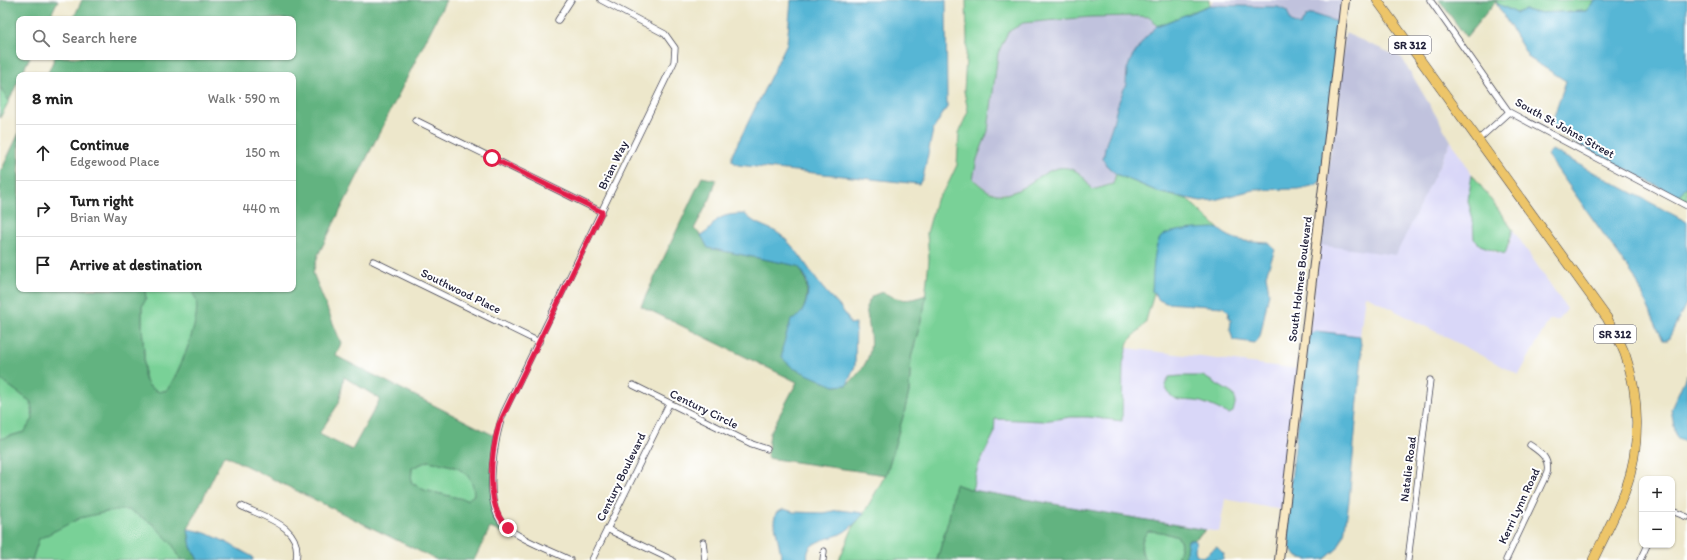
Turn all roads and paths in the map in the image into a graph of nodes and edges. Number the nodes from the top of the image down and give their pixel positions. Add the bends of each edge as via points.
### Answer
1 (571, 0) edge
2 (601, 0) edge
3 (1345, 0) edge
4 (1378, 0) edge
5 (1430, 0) edge
6 (558, 20) dead end
7 (1509, 112) junction
8 (415, 120) dead end
9 (1479, 139) junction
10 (1687, 206) edge
11 (602, 212) junction
12 (373, 261) dead end
13 (539, 342) junction
14 (1430, 380) dead end
15 (633, 385) dead end
16 (669, 404) junction
17 (1530, 445) dead end
18 (767, 449) dead end
19 (241, 506) dead end
20 (1674, 512) edge
21 (1687, 517) edge
22 (607, 529) junction
23 (703, 542) dead end
24 (1646, 548) edge
25 (824, 550) dead end
26 (296, 560) edge
27 (570, 560) edge
28 (592, 560) edge
29 (672, 560) edge
30 (705, 560) edge
31 (823, 560) edge
32 (1279, 560) edge
33 (1408, 560) edge
34 (1506, 560) edge
35 (1593, 560) edge
36 (1640, 560) edge

1 - 6 street
2 - 11 street, Brian Way via 665,34 672,43 675,55 672,68
3 - 32 main road, South Holmes Boulevard
4 - 9 main road, SR 312
5 - 7 street, South St Johns Street
7 - 9 street
7 - 10 street, South St Johns Street
8 - 11 street
9 - 35 main road, SR 312 via 1607,318 1624,353 1634,391 1637,418 1632,469 1625,491
11 - 13 street, Brian Way
12 - 13 street, Southwood Place
13 - 27 street, Brian Way via 499,424 494,445 493,502 498,517 508,528
14 - 33 street, Natalie Road
15 - 16 street, Century Circle
16 - 18 street, Century Circle
16 - 22 street, Century Boulevard
17 - 34 street, Kerri Lynn Road via 1545,457 1548,473
19 - 26 street via 288,529 295,538 298,549
20 - 21 street
22 - 28 street, Century Boulevard
22 - 29 street
23 - 30 street
24 - 36 street
25 - 31 street

